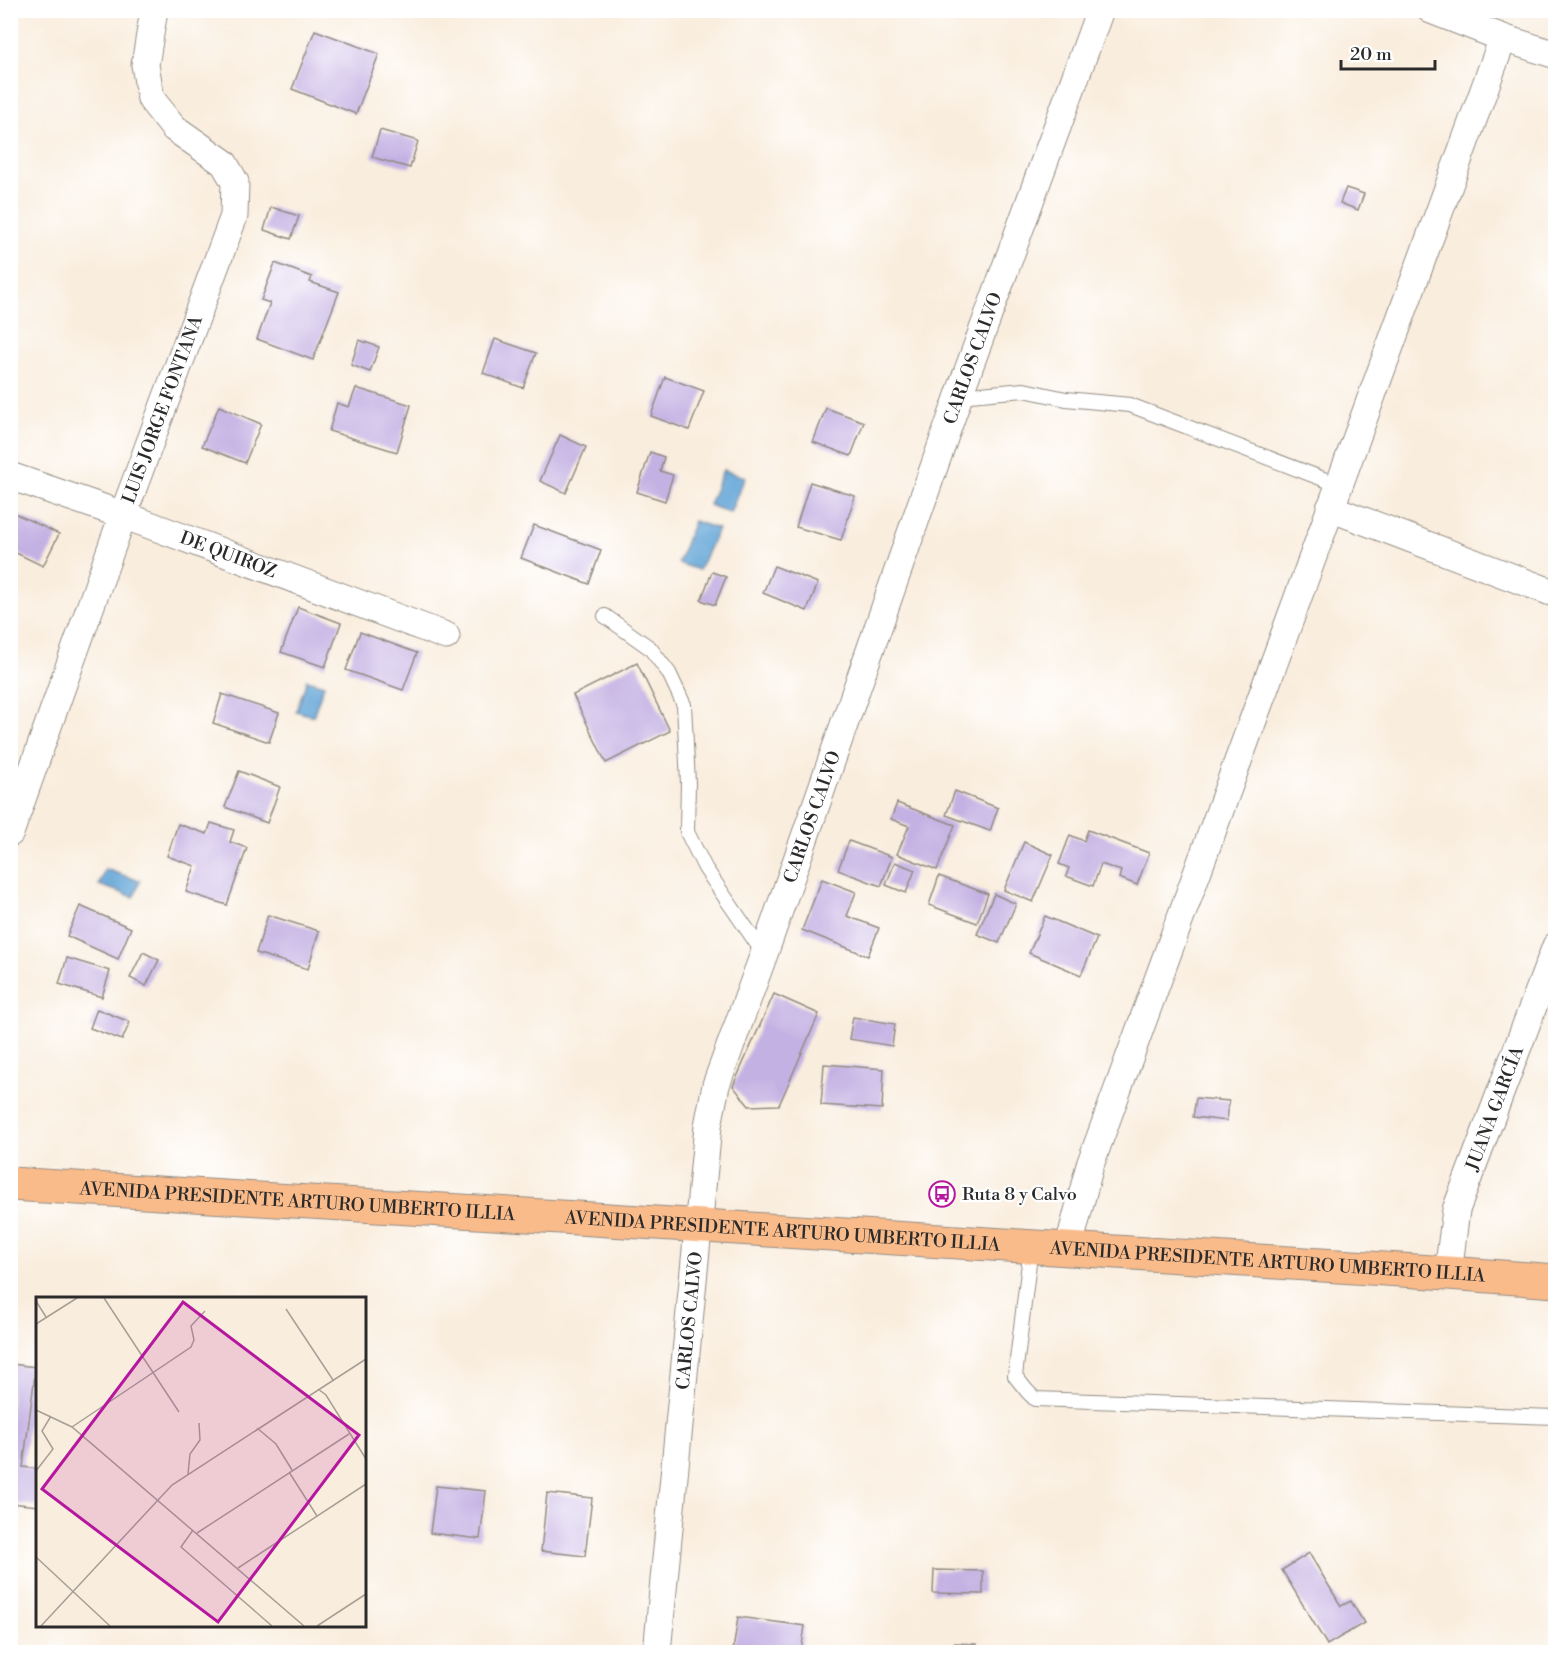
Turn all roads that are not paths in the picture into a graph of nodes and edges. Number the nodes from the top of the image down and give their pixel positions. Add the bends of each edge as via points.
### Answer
1 (154, 10) edge
2 (1100, 10) edge
3 (1431, 10) edge
4 (1503, 38) junction
5 (1556, 55) edge
6 (959, 396) junction
7 (10, 476) edge
8 (1334, 496) junction
9 (123, 515) junction
10 (1556, 594) edge
11 (605, 616) dead end
12 (446, 636) dead end
13 (10, 833) edge
14 (1556, 946) edge
15 (764, 954) junction
16 (10, 1184) edge
17 (700, 1225) junction
18 (1030, 1247) junction
19 (1068, 1250) junction
20 (1448, 1273) junction
21 (1556, 1281) edge
22 (1556, 1417) edge
23 (657, 1653) edge

1 - 9 street, LUIS JORGE FONTANA via 146,65 151,99 174,128 224,163 236,182 234,216
2 - 6 street, CARLOS CALVO
3 - 4 street
4 - 5 street
4 - 8 street
6 - 8 lane via 1024,390 1066,399 1130,405
6 - 15 street, CARLOS CALVO
7 - 9 street, DE QUIROZ
8 - 10 street
8 - 19 street via 1090,1165
9 - 12 street, DE QUIROZ
9 - 13 street, LUIS JORGE FONTANA
11 - 15 lane via 650,648 669,673 684,705 687,832 705,868
14 - 20 street, JUANA GARCÍA via 1456,1210
15 - 17 street, CARLOS CALVO via 716,1085 708,1126
16 - 17 main road, AVENIDA PRESIDENTE ARTURO UMBERTO ILLIA
17 - 18 main road, AVENIDA PRESIDENTE ARTURO UMBERTO ILLIA
17 - 23 street, CARLOS CALVO
18 - 19 main road, AVENIDA PRESIDENTE ARTURO UMBERTO ILLIA
18 - 22 lane via 1015,1376 1035,1399
19 - 20 main road, AVENIDA PRESIDENTE ARTURO UMBERTO ILLIA
20 - 21 main road, AVENIDA PRESIDENTE ARTURO UMBERTO ILLIA

